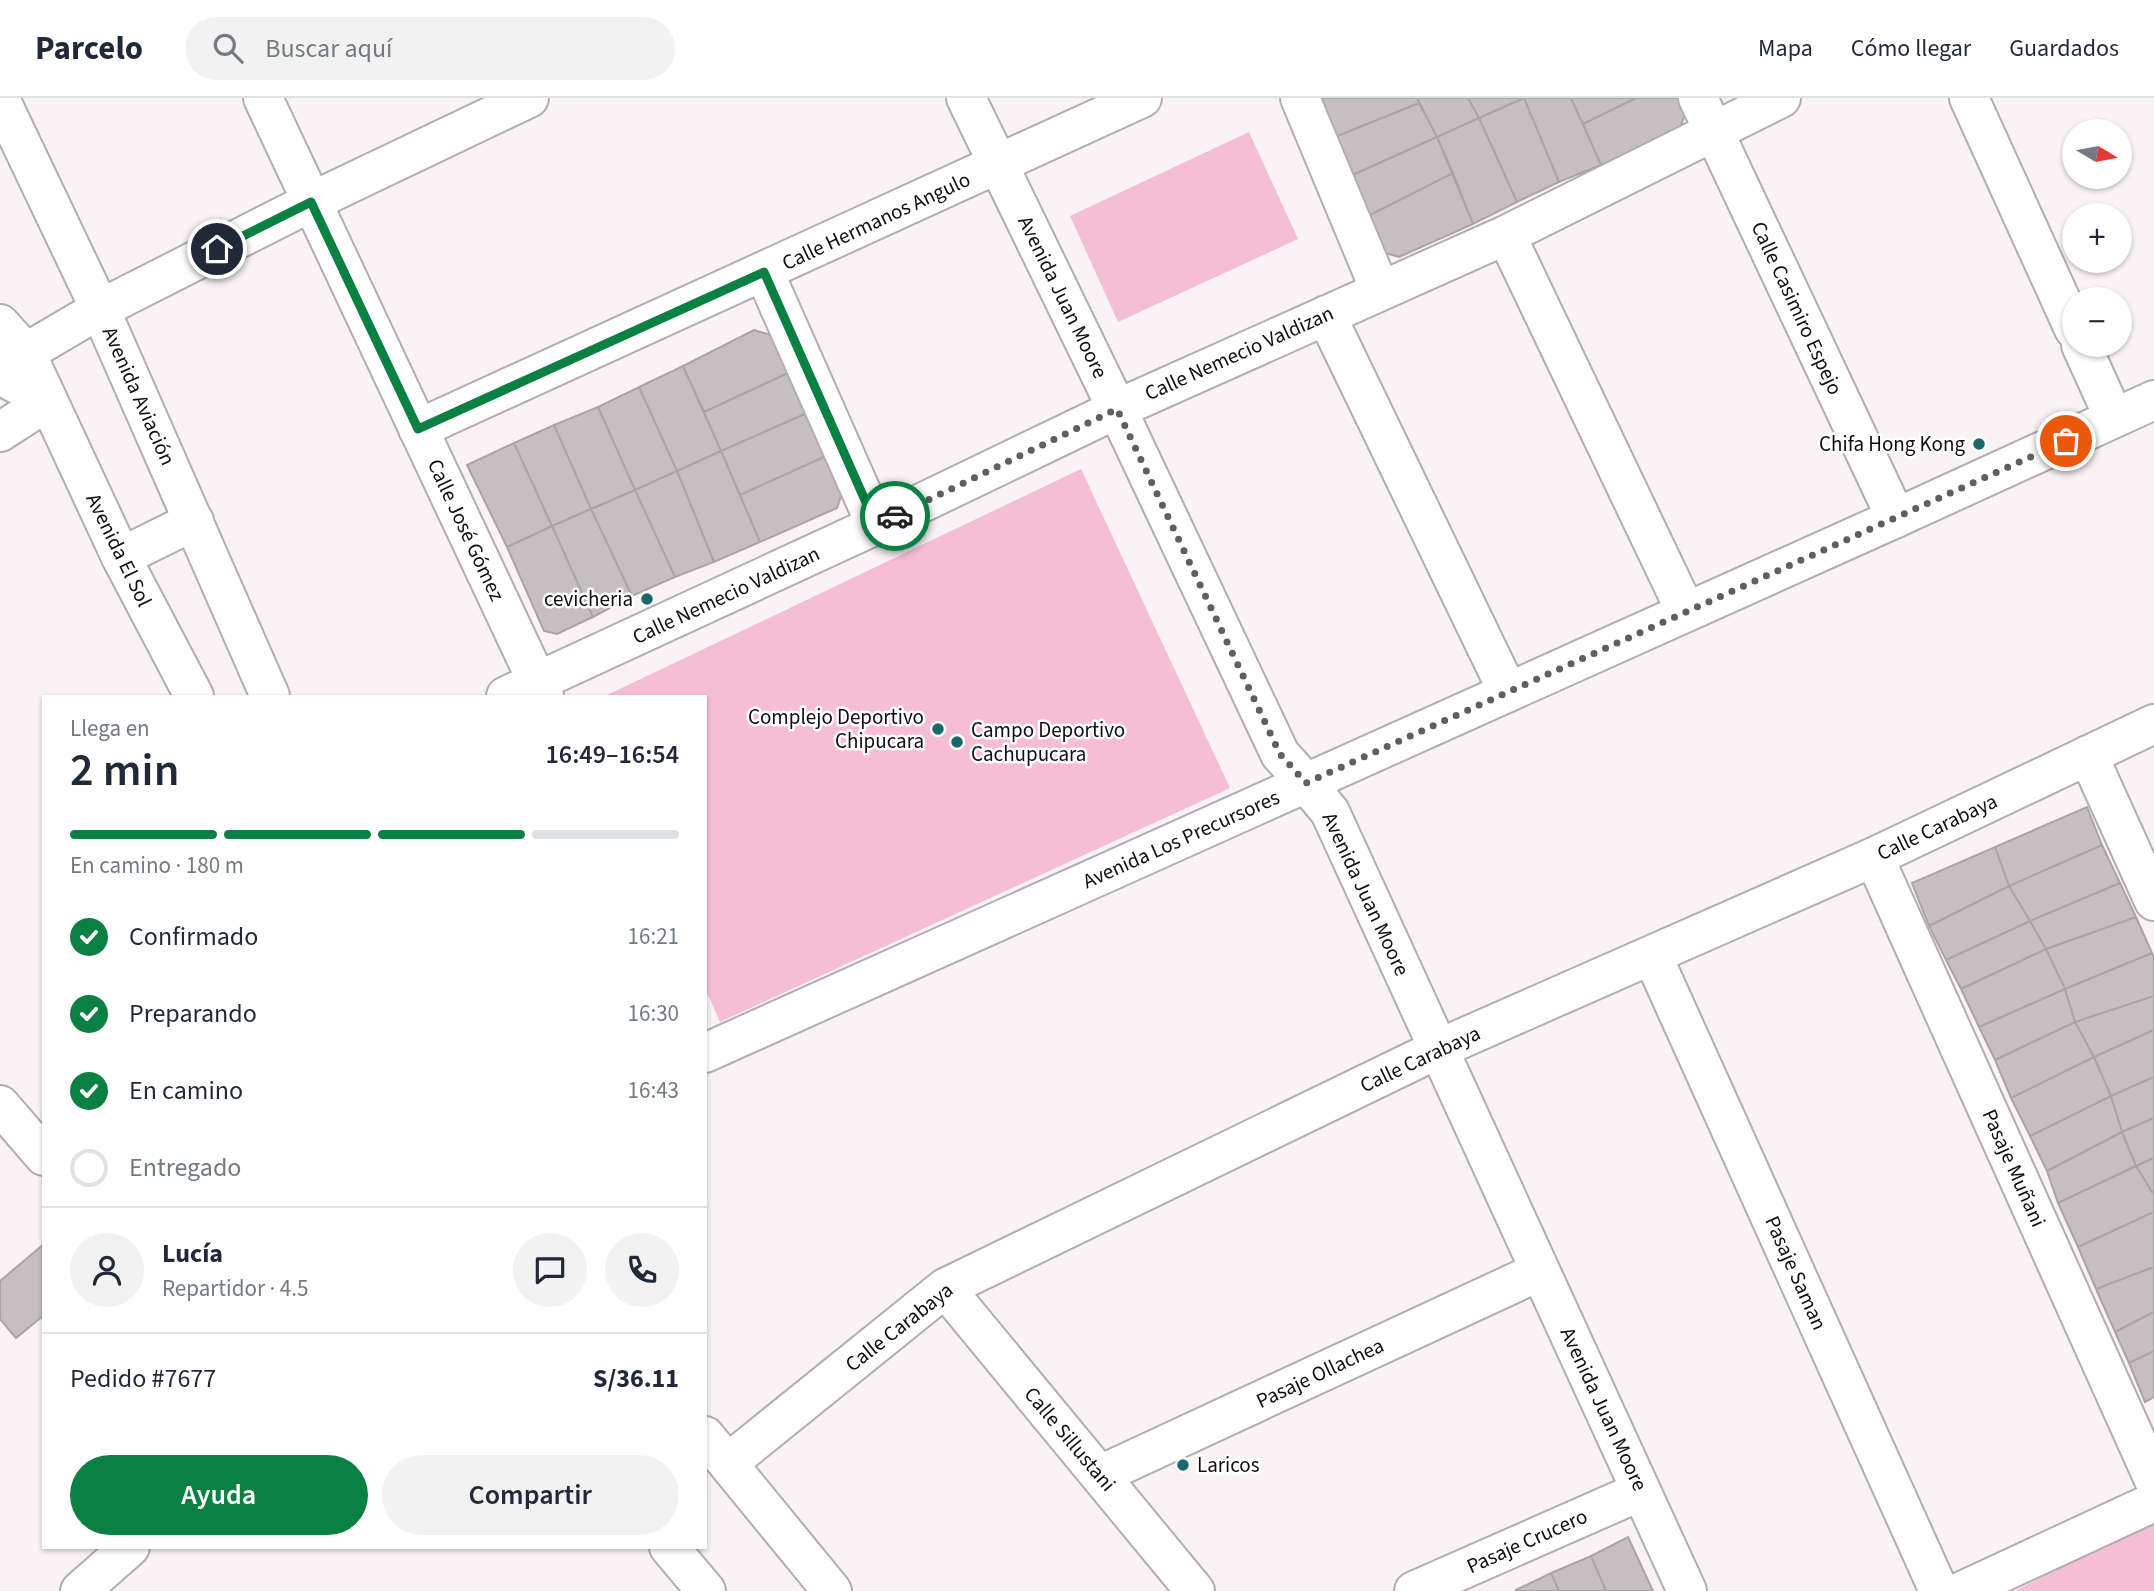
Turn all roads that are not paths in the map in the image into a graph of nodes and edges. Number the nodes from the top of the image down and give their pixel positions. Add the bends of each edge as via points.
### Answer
1 (262, 98) edge
2 (529, 98) edge
3 (966, 98) edge
4 (1142, 98) edge
5 (1300, 98) edge
6 (1781, 98) edge
7 (1969, 98) edge
8 (0, 99) edge
9 (1706, 115) edge
10 (998, 165) junction
11 (311, 202) junction
12 (1506, 235) junction
13 (764, 272) junction
14 (1380, 290) junction
15 (2062, 303) edge
16 (100, 309) junction
17 (1326, 315) junction
18 (0, 324) edge
19 (2086, 357) edge
20 (9, 366) edge
21 (2154, 400) edge
22 (48, 401) junction
23 (1117, 409) junction
24 (2114, 418) junction
25 (418, 429) junction
26 (0, 432) edge
27 (1896, 518) junction
28 (194, 522) junction
29 (876, 525) junction
30 (121, 557) junction
31 (1686, 612) junction
32 (529, 692) edge
33 (1508, 692) junction
34 (193, 695) edge
35 (270, 695) edge
36 (2154, 724) edge
37 (2088, 755) junction
38 (1306, 783) junction
39 (1874, 857) junction
40 (2154, 901) edge
41 (1652, 955) junction
42 (707, 1048) edge
43 (1438, 1049) junction
44 (0, 1105) edge
45 (42, 1154) edge
46 (1541, 1270) junction
47 (945, 1288) junction
48 (717, 1450) edge
49 (1100, 1475) junction
50 (2154, 1480) edge
51 (1641, 1491) junction
52 (2154, 1502) edge
53 (128, 1549) edge
54 (671, 1549) edge
55 (80, 1591) edge
56 (706, 1591) edge
57 (832, 1591) edge
58 (1195, 1591) edge
59 (1413, 1591) edge
60 (1687, 1591) edge
61 (1939, 1591) edge
62 (1962, 1591) edge

1 - 11 street, Calle José Gómez
2 - 11 street
3 - 10 street, Avenida Juan Moore
4 - 10 street, Calle Hermanos Angulo
5 - 14 street
6 - 9 street, Calle Nemecio Valdizan
7 - 15 street
8 - 16 street, Avenida Aviación
9 - 12 street, Calle Nemecio Valdizan
9 - 27 street, Calle Casimiro Espejo
10 - 13 street, Calle Hermanos Angulo
10 - 23 street, Avenida Juan Moore
11 - 16 street
11 - 25 street, Calle José Gómez
12 - 14 street, Calle Nemecio Valdizan
12 - 31 street
13 - 25 street, Calle Hermanos Angulo
13 - 29 street
14 - 17 street, Calle Nemecio Valdizan
16 - 20 street
16 - 28 street, Avenida Aviación
17 - 23 street, Calle Nemecio Valdizan
17 - 33 street
18 - 20 street, Avenida El Sol
19 - 24 street
20 - 22 street, Avenida El Sol
21 - 24 street, Avenida Los Precursores
22 - 26 street
22 - 30 street, Avenida El Sol
23 - 29 street, Calle Nemecio Valdizan
23 - 38 street, Avenida Juan Moore via 1280,754
24 - 27 street, Avenida Los Precursores
25 - 32 street, Calle José Gómez
27 - 31 street, Avenida Los Precursores
28 - 30 street
28 - 35 street, Avenida Aviación
29 - 32 street, Calle Nemecio Valdizan
30 - 34 street, Avenida El Sol
31 - 33 street, Avenida Los Precursores
33 - 38 street, Avenida Los Precursores
36 - 37 street, Calle Carabaya
37 - 39 street, Calle Carabaya
37 - 40 street
38 - 42 street, Avenida Los Precursores
38 - 43 street, Avenida Juan Moore via 1330,811
39 - 41 street, Calle Carabaya
39 - 50 street, Pasaje Muñani
41 - 43 street, Calle Carabaya
41 - 61 street, Pasaje Saman
43 - 46 street, Avenida Juan Moore
43 - 47 street, Calle Carabaya
44 - 45 street
46 - 49 street, Pasaje Ollachea
46 - 51 street, Avenida Juan Moore
47 - 48 street, Calle Carabaya
47 - 49 street, Calle Sillustani
48 - 57 street
49 - 58 street, Calle Sillustani
51 - 59 street, Pasaje Crucero
51 - 60 street, Avenida Juan Moore
52 - 62 street
53 - 55 street
54 - 56 street

